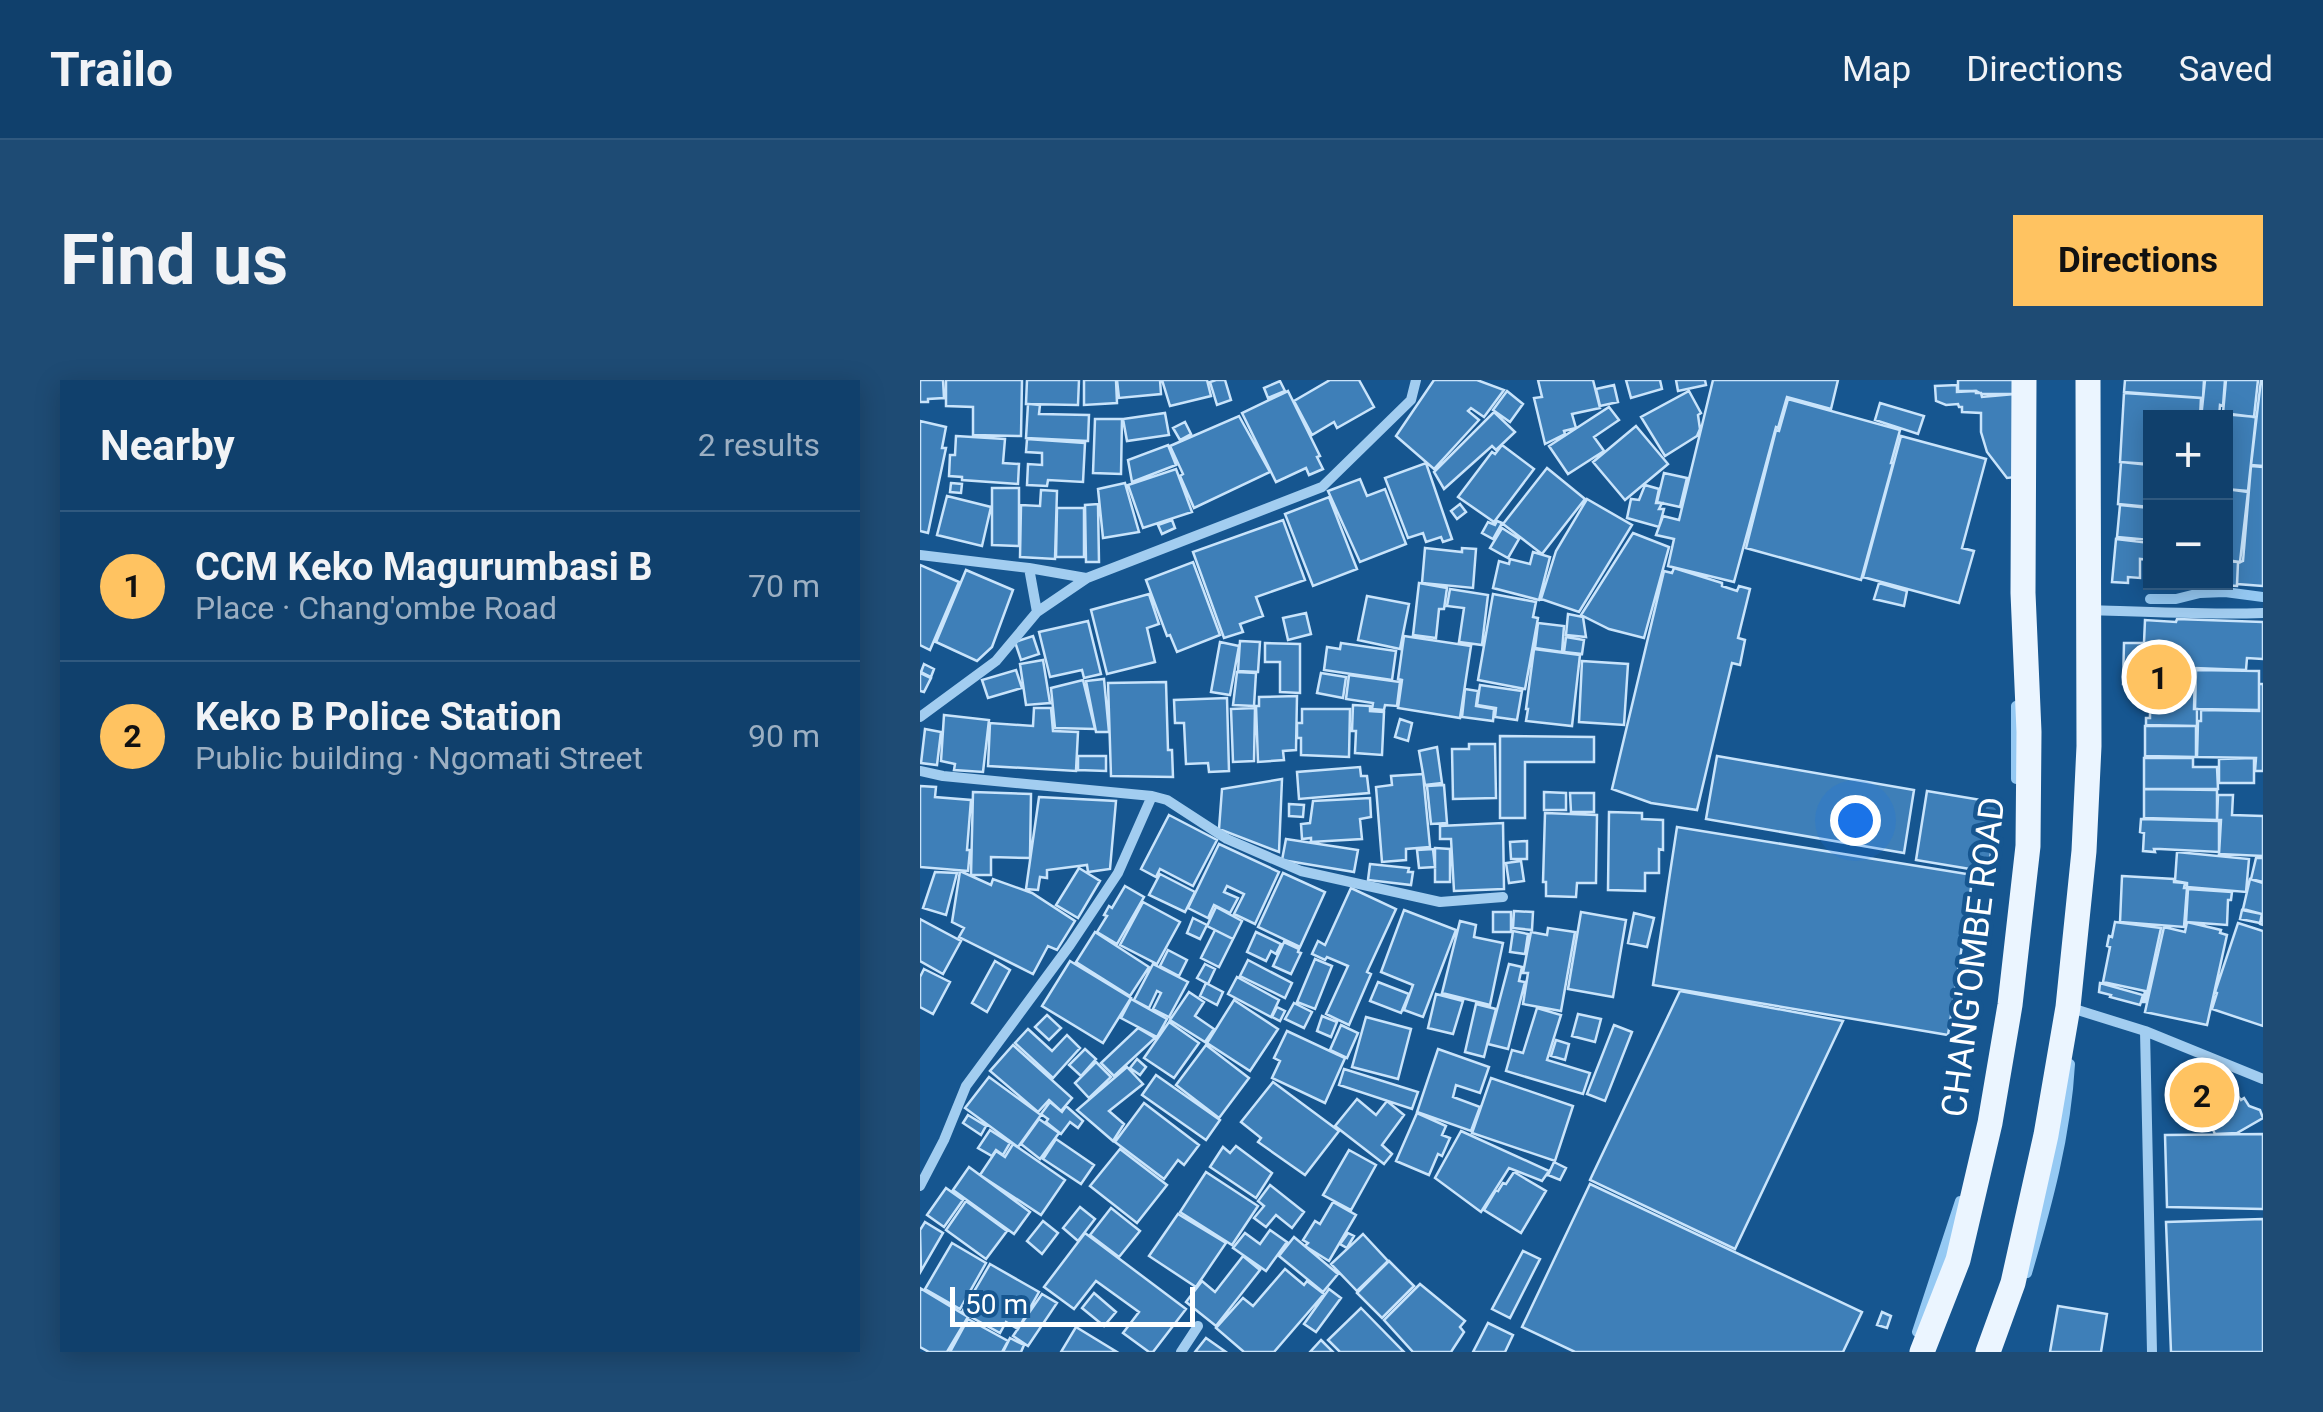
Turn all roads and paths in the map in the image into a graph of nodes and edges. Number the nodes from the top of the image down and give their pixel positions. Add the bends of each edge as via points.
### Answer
1 (1416, 380) edge
2 (2024, 380) edge
3 (2088, 380) edge
4 (920, 555) edge
5 (1029, 568) junction
6 (1087, 578) junction
7 (2089, 610) junction
8 (1036, 612) junction
9 (2263, 613) edge
10 (920, 717) edge
11 (920, 771) edge
12 (1152, 796) junction
13 (1504, 897) dead end
14 (2068, 1007) junction
15 (2144, 1031) junction
16 (2263, 1079) edge
17 (920, 1186) edge
18 (1198, 1326) dead end
19 (1182, 1352) edge
20 (1922, 1352) edge
21 (1988, 1352) edge
22 (2152, 1352) edge

1 - 6 street via 1410,400 1322,488
2 - 20 main road, CHANG'OMBE ROAD via 2026,864 1990,1123 1958,1260
3 - 7 main road
4 - 5 street
5 - 6 street
5 - 8 street
6 - 8 street
7 - 9 street
7 - 14 main road via 2086,816
8 - 10 street via 996,661
11 - 12 street
12 - 13 street via 1301,871 1440,902
12 - 17 street via 1118,873 966,1086
14 - 15 street
14 - 21 main road via 2013,1283
15 - 16 street
15 - 22 street
18 - 19 street

